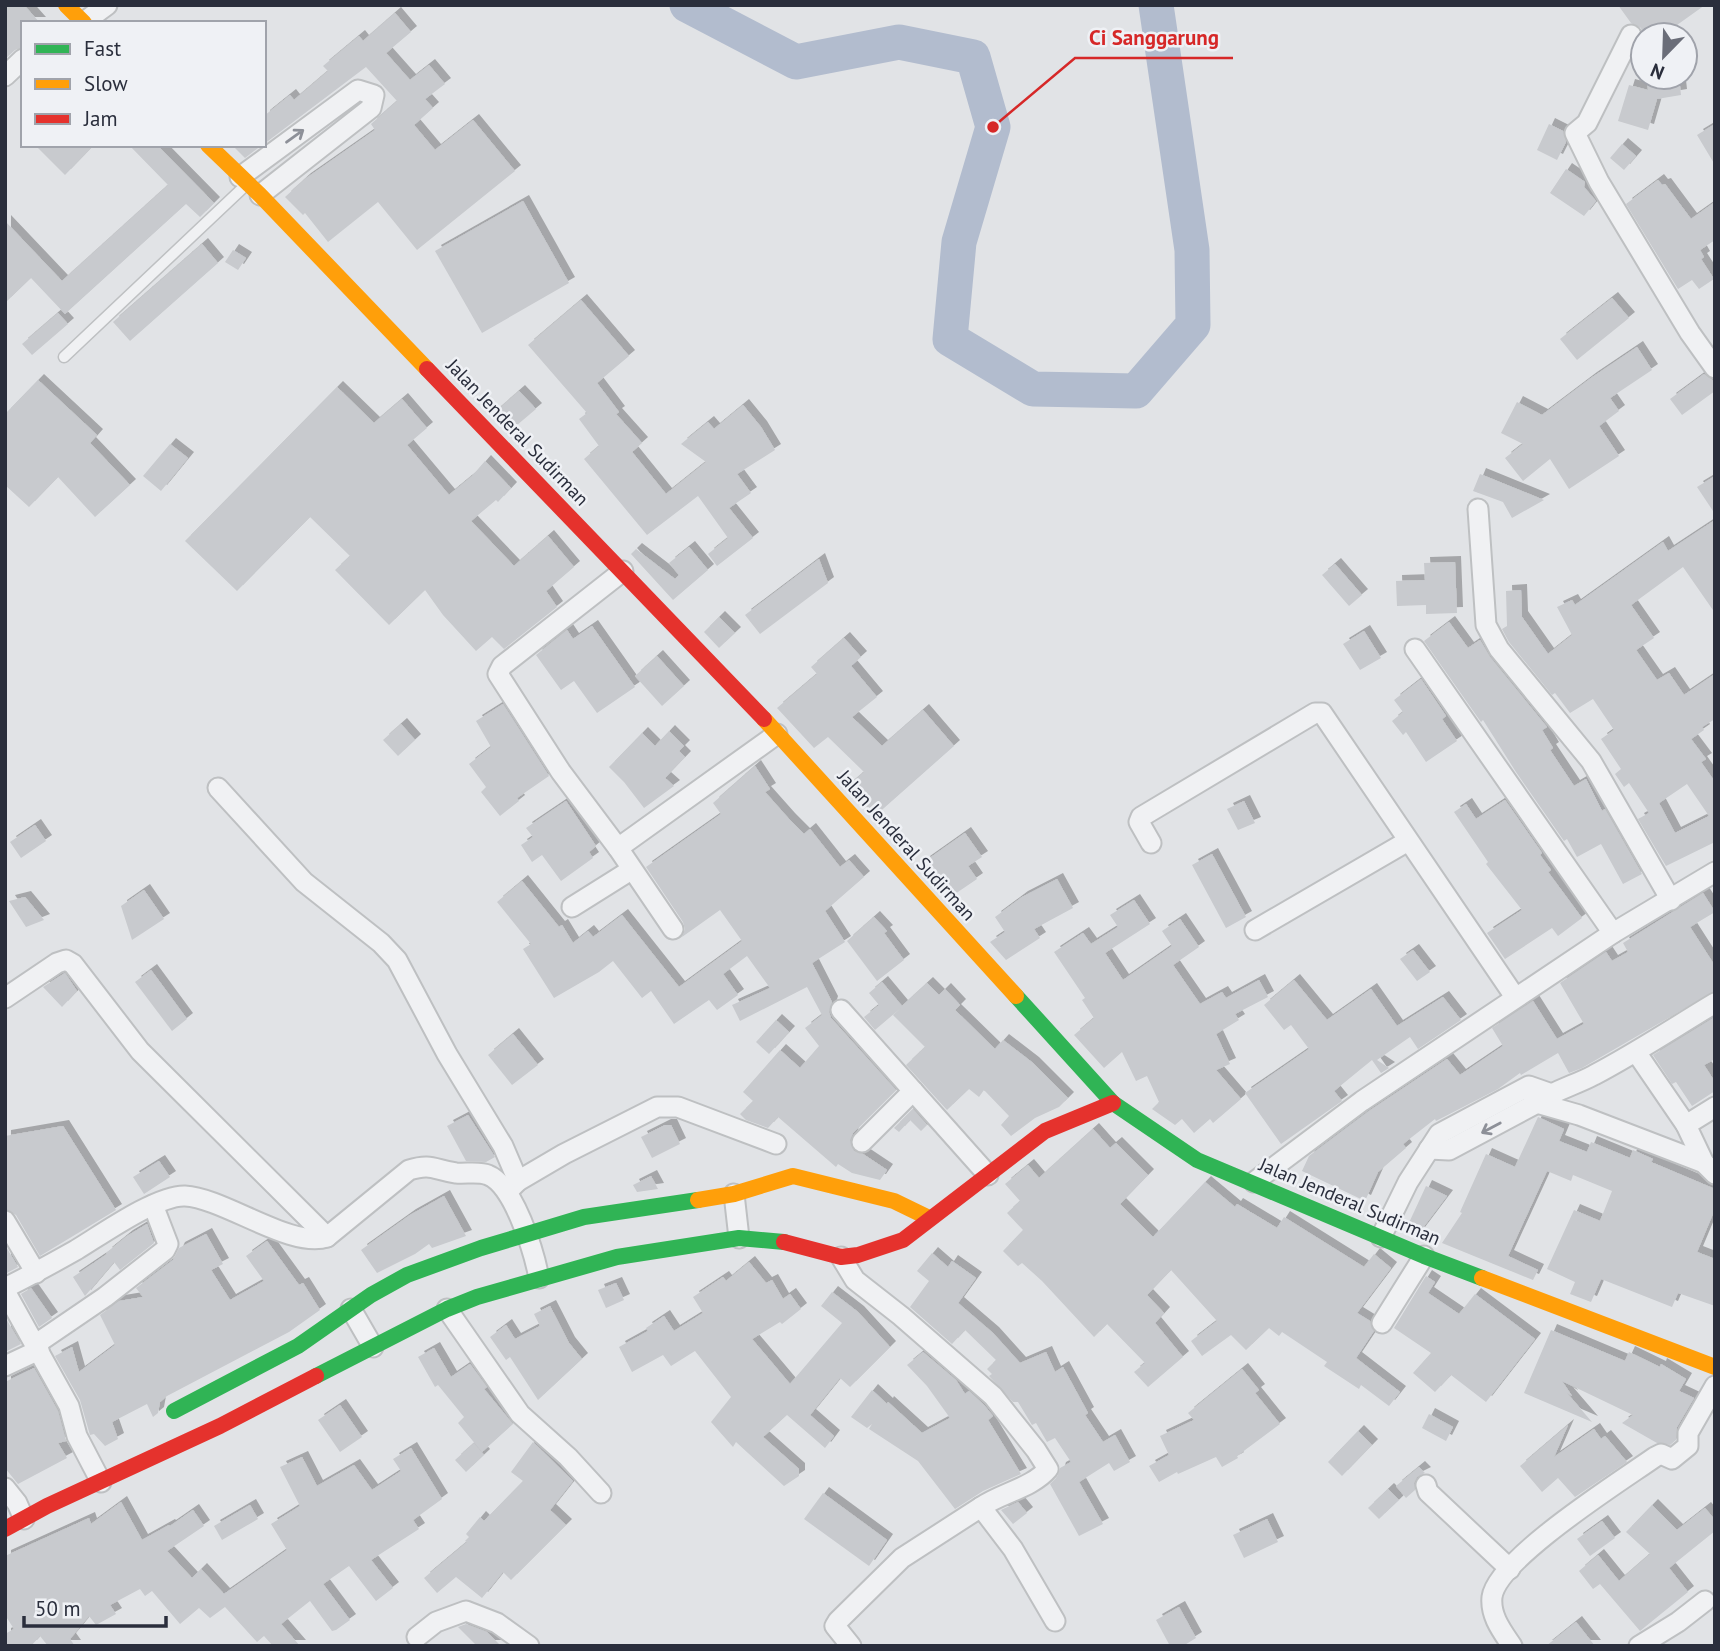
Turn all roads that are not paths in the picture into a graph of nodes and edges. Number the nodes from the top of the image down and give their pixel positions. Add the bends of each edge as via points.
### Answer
1 (107, 5) edge
2 (74, 17) edge
3 (1629, 40) edge
4 (21, 61) edge
5 (5, 76) edge
6 (210, 147) edge
7 (249, 185) junction
8 (64, 358) dead end
9 (1715, 368) edge
10 (1478, 509) dead end
11 (623, 571) junction
12 (1415, 649) dead end
13 (777, 734) junction
14 (218, 788) dead end
15 (1408, 841) junction
16 (1151, 843) dead end
17 (618, 848) junction
18 (631, 870) junction
19 (1715, 872) edge
20 (1671, 900) junction
21 (572, 907) dead end
22 (673, 929) dead end
23 (1255, 930) dead end
24 (1613, 933) junction
25 (5, 998) edge
26 (1515, 998) junction
27 (1715, 1003) edge
28 (841, 1010) dead end
29 (1636, 1052) junction
30 (913, 1091) junction
31 (1538, 1094) junction
32 (1113, 1103) junction
33 (1715, 1107) edge
34 (1686, 1125) junction
35 (862, 1142) dead end
36 (776, 1144) dead end
37 (1709, 1168) edge
38 (988, 1175) junction
39 (1254, 1182) junction
40 (512, 1187) junction
41 (153, 1205) junction
42 (736, 1215) junction
43 (5, 1221) edge
44 (927, 1221) junction
45 (327, 1237) junction
46 (1381, 1237) junction
47 (530, 1240) junction
48 (1424, 1256) junction
49 (841, 1257) junction
50 (36, 1273) junction
51 (539, 1275) junction
52 (5, 1289) edge
53 (447, 1309) junction
54 (354, 1315) junction
55 (1382, 1323) dead end
56 (371, 1343) junction
57 (37, 1347) junction
58 (5, 1366) edge
59 (1715, 1367) edge
60 (1715, 1386) edge
61 (251, 1388) junction
62 (217, 1408) junction
63 (174, 1411) dead end
64 (99, 1479) junction
65 (1426, 1485) dead end
66 (5, 1488) edge
67 (601, 1493) dead end
68 (981, 1507) junction
69 (21, 1511) junction
70 (5, 1529) edge
71 (1510, 1569) junction
72 (1705, 1601) dead end
73 (1055, 1621) dead end
74 (417, 1637) dead end
75 (529, 1646) edge
76 (851, 1646) edge
77 (1512, 1646) edge
78 (1639, 1646) edge

1 - 2 street
3 - 9 street via 1587,123 1575,133 1599,182
4 - 5 street
6 - 7 street, Jalan Jenderal Sudirman
7 -> 7 street via 358,90 374,95 371,108
7 - 8 lane
7 - 11 street, Jalan Jenderal Sudirman
10 - 20 street via 1486,625 1499,649 1591,761
11 - 13 street, Jalan Jenderal Sudirman
11 - 17 street via 502,666 498,674
12 - 24 street
13 - 17 street
13 - 32 street, Jalan Jenderal Sudirman
14 - 40 street via 304,882 397,960 503,1146
15 - 16 street via 1322,713 1315,713 1141,817 1139,822
15 - 23 street
15 - 26 street
17 - 18 street
18 - 21 street
18 - 22 street
19 - 20 street
20 - 24 street
24 - 26 street
25 - 45 street via 57,963 66,960 73,964 140,1051
26 - 39 street via 1362,1101
27 - 29 street
28 - 30 street
29 - 31 street via 1573,1086
29 - 34 street
30 - 35 street
30 - 38 street
31 - 37 street
31 - 46 street via 1449,1150 1429,1149
32 - 38 street via 1045,1131
32 - 39 street, Jalan Jenderal Sudirman via 1197,1160
33 - 34 street
34 - 37 street
36 - 40 street via 678,1107 657,1107 564,1154
38 - 44 street
39 - 46 street, Jalan Jenderal Sudirman
40 - 45 street via 487,1174 424,1165 393,1180
40 - 47 street
41 - 45 street via 184,1196 316,1241
41 - 50 street
41 - 57 street via 169,1244 165,1250
42 - 44 street via 793,1176 894,1201
42 - 47 street via 584,1217
42 - 49 street via 779,1241
42 - 51 street via 617,1257
43 - 50 street
44 - 49 street via 903,1240
46 - 48 street, Jalan Jenderal Sudirman
47 - 51 street
47 - 54 street via 481,1248 407,1275
48 - 55 street
48 - 59 street, Jalan Jenderal Sudirman
49 - 68 street via 855,1280 993,1396 1048,1469
50 - 52 street
51 - 53 street
52 - 57 street
53 - 56 street
53 - 67 street via 520,1414
54 - 56 street
54 - 61 street via 298,1346
56 - 61 street
57 - 58 street
57 - 64 street via 69,1406 77,1436
60 - 71 street via 1688,1433 1688,1446 1672,1459 1658,1455 1541,1536
61 - 62 street
61 - 62 street
62 - 63 street
62 - 64 street
64 - 69 street
65 - 71 street via 1428,1492
66 - 69 street
68 - 73 street via 1013,1549
68 - 76 street via 902,1559 838,1621 835,1626
69 - 70 street
71 - 77 street via 1492,1593 1492,1611
72 - 78 street
74 - 75 street via 436,1622 467,1611 497,1623

